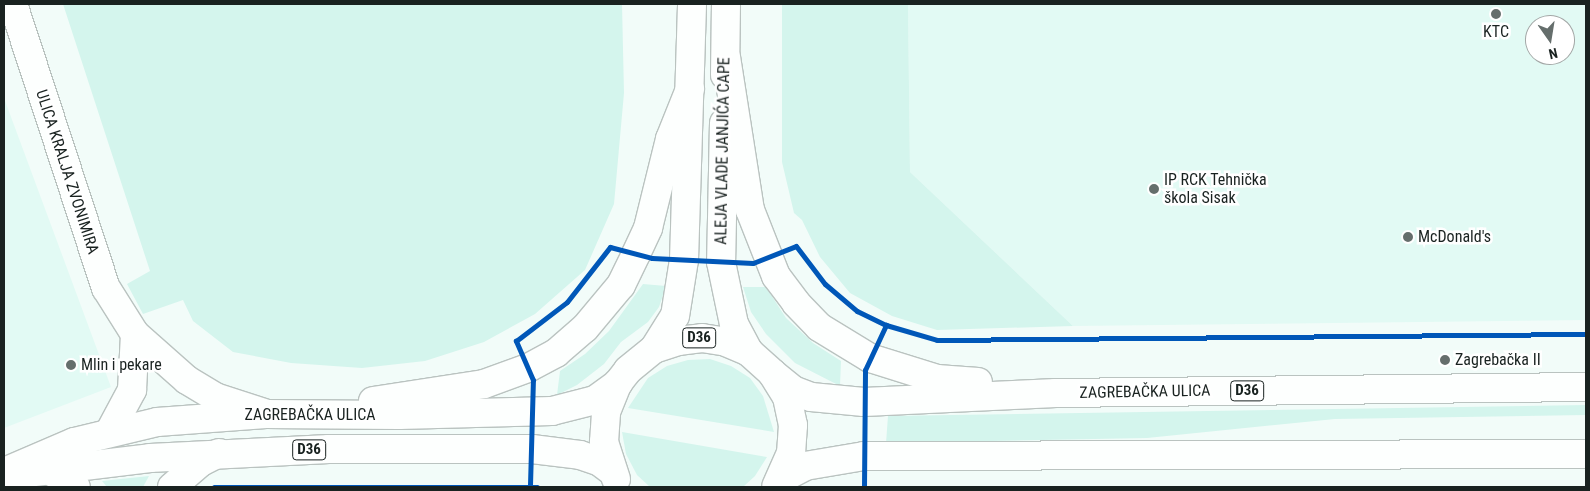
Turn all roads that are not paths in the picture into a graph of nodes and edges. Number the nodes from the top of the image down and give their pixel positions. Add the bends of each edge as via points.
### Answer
1 (13, 4) edge
2 (692, 4) edge
3 (726, 4) edge
4 (726, 57) junction
5 (690, 89) junction
6 (135, 334) junction
7 (654, 349) junction
8 (749, 352) junction
9 (772, 373) junction
10 (618, 383) junction
11 (1586, 387) edge
12 (1056, 393) junction
13 (266, 414) junction
14 (338, 414) junction
15 (110, 432) junction
16 (220, 453) junction
17 (1586, 454) edge
18 (52, 472) junction
19 (4, 474) edge
20 (617, 479) edge
21 (778, 483) edge
22 (76, 487) edge
23 (172, 487) edge

1 - 6 main road, ULICA KRALJA ZVONIMIRA via 106,288
2 - 5 main road
3 - 4 main road, ALEJA VLADE JANJIĆA CAPE
4 - 8 main road, ALEJA VLADE JANJIĆA CAPE via 721,262 734,324
4 - 12 main road via 750,210 776,276 819,327 891,367 937,379 1001,384
5 - 7 main road via 680,294 675,316
5 - 14 main road via 670,139 648,228 621,284 585,328 556,353 528,368 484,384 364,402
6 - 13 main road, ULICA KRALJA ZVONIMIRA via 187,380 215,397
6 - 15 main road via 132,390
7 - 8 main road, D36 via 678,340 702,338 726,342
7 - 10 main road, D36 via 634,364
8 - 9 main road, D36
9 - 12 main road, ZAGREBAČKA ULICA / D36 via 793,390 811,397 864,402
9 - 21 main road, D36 via 787,397 793,425 791,453
10 - 14 main road, ZAGREBAČKA ULICA / D36 via 595,400 552,412
10 - 20 main road, D36 via 606,412 604,442
11 - 12 main road, ZAGREBAČKA ULICA / D36
13 - 14 main road, ZAGREBAČKA ULICA / D36
13 - 15 main road, ZAGREBAČKA ULICA / D36 via 200,417
15 - 19 main road, ZAGREBAČKA ULICA / D36 via 35,457
16 - 18 main road, ZAGREBAČKA ULICA / D36
16 - 20 main road, ZAGREBAČKA ULICA / D36 via 532,449 580,455 600,462
16 - 23 main road via 201,462
17 - 21 main road, D36 via 864,456 805,466
18 - 19 main road, ZAGREBAČKA ULICA / D36
18 - 22 main road

